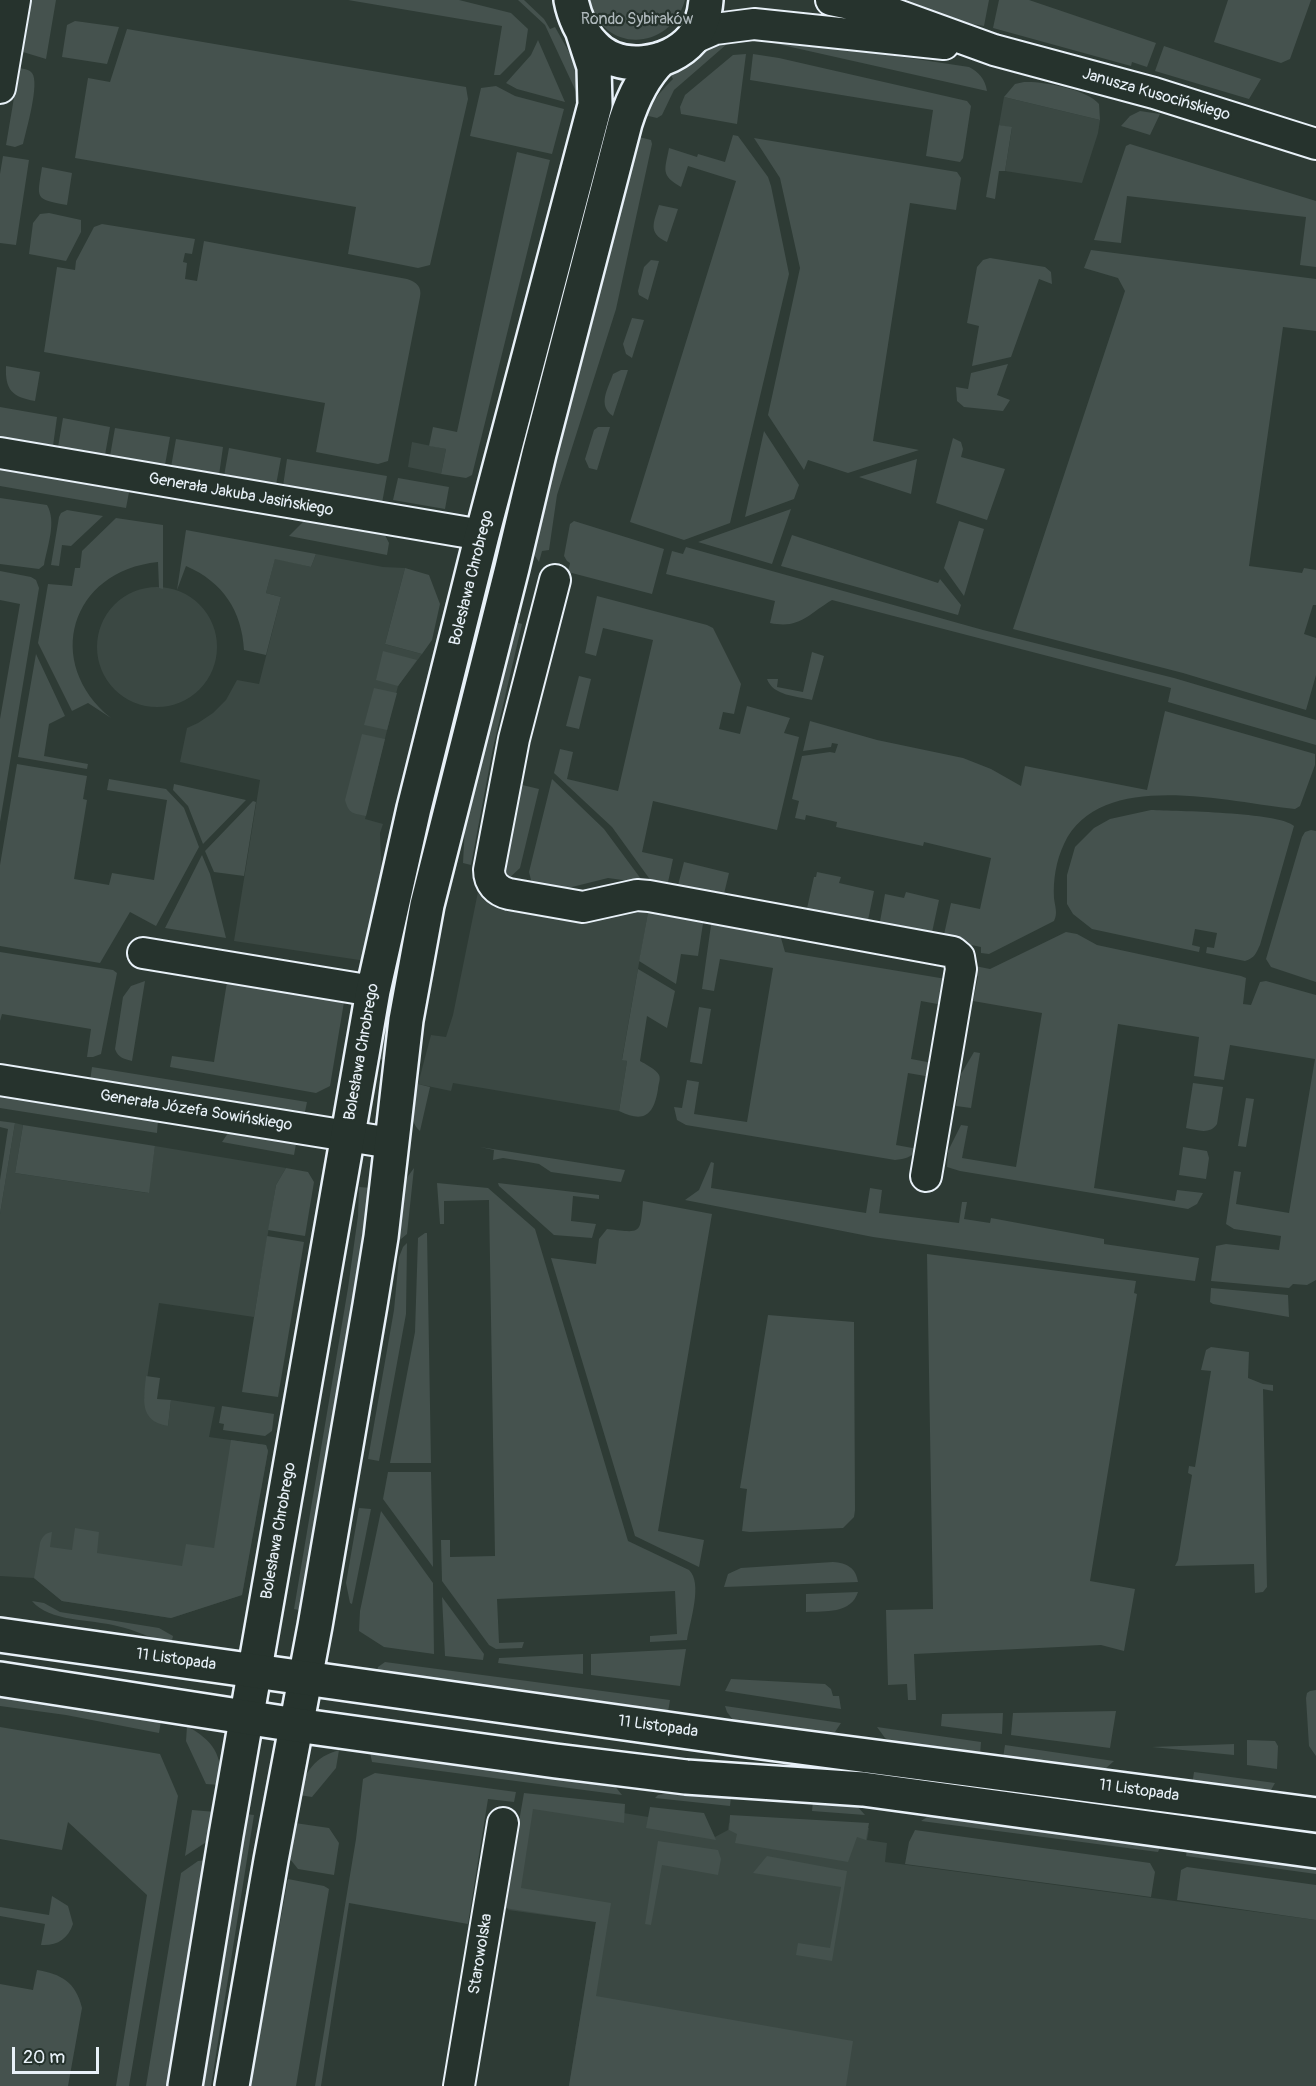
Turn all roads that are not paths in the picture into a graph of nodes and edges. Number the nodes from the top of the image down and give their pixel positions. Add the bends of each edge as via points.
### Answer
1 (15, 0) edge
2 (706, 0) edge
3 (831, 0) edge
4 (572, 10) edge
5 (692, 39) junction
6 (994, 50) junction
7 (661, 59) junction
8 (0, 88) edge
9 (1316, 144) edge
10 (0, 453) edge
11 (482, 535) junction
12 (555, 580) dead end
13 (143, 953) dead end
14 (373, 991) junction
15 (0, 1080) edge
16 (347, 1136) junction
17 (391, 1143) junction
18 (926, 1176) dead end
19 (0, 1635) edge
20 (254, 1671) junction
21 (304, 1678) junction
22 (0, 1679) edge
23 (246, 1717) junction
24 (296, 1725) junction
25 (1316, 1815) edge
26 (503, 1823) dead end
27 (1316, 1851) edge
28 (185, 2086) edge
29 (232, 2086) edge
30 (459, 2086) edge

1 - 8 street
2 - 5 street via 704,15
3 - 6 street, Janusza Kusocińskiego via 889,12
4 - 7 street via 594,46 605,54 622,62
4 - 11 street, Bolesława Chrobrego via 594,67 594,105
5 - 6 street, Janusza Kusocińskiego via 715,29 754,24
5 - 7 street
6 - 9 street, Janusza Kusocińskiego via 1154,93
7 - 17 street via 649,72 625,123 480,689 414,967
10 - 11 street, Generała Jakuba Jasińskiego
11 - 14 street, Bolesława Chrobrego
12 - 18 street via 508,764 489,870 492,884 501,892 583,907 649,896 953,952 961,969
13 - 14 street
14 - 16 street, Bolesława Chrobrego
15 - 16 street, Generała Józefa Sowińskiego
16 - 17 street, Generała Józefa Sowińskiego
16 - 20 street, Bolesława Chrobrego
17 - 21 street via 381,1237
19 - 20 street, 11 Listopada
20 - 21 street, 11 Listopada
20 - 23 street, Bolesława Chrobrego
21 - 24 street
21 - 25 street, 11 Listopada
22 - 23 street
23 - 24 street
23 - 28 street, Bolesława Chrobrego
24 - 27 street via 642,1772 863,1789
24 - 29 street
26 - 30 street, Starowolska

